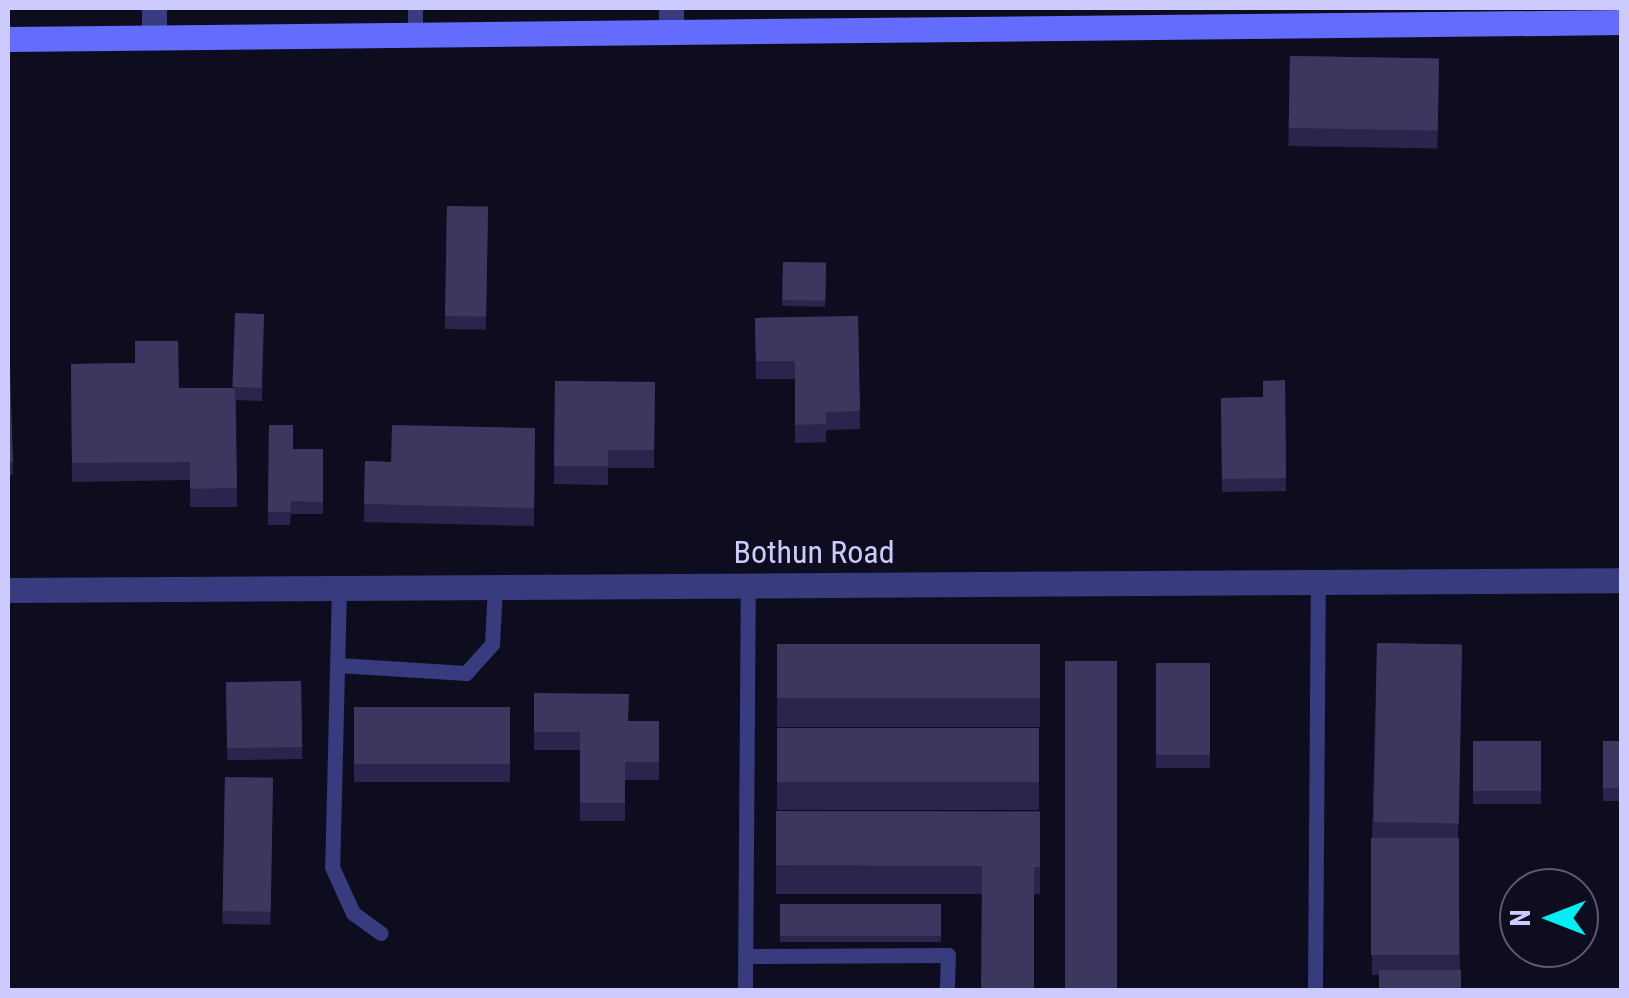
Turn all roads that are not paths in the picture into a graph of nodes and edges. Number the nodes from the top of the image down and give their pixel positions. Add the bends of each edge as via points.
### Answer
1 (154, 8) edge
2 (1444, 15) edge
3 (1187, 16) edge
4 (932, 17) edge
5 (671, 18) edge
6 (415, 20) edge
7 (1622, 22) edge
8 (154, 34) junction
9 (8, 39) edge
10 (1622, 580) edge
11 (1318, 582) junction
12 (748, 585) junction
13 (495, 587) junction
14 (339, 588) junction
15 (8, 590) edge
16 (338, 664) junction
17 (381, 933) dead end
18 (746, 956) junction
19 (745, 990) edge
20 (948, 990) edge
21 (1314, 990) edge

1 - 8 street
2 - 3 street
2 - 7 street
3 - 4 street
4 - 5 street
5 - 6 street
6 - 8 street
8 - 9 street
10 - 11 street, Bothun Road
11 - 12 street, Bothun Road
11 - 21 lane
12 - 13 street, Bothun Road
12 - 18 lane
13 - 14 street, Bothun Road
13 - 16 lane via 492,644 466,673
14 - 15 street, Bothun Road
14 - 16 lane
16 - 17 lane via 332,867 353,913
18 - 19 lane
18 - 20 lane via 948,956

